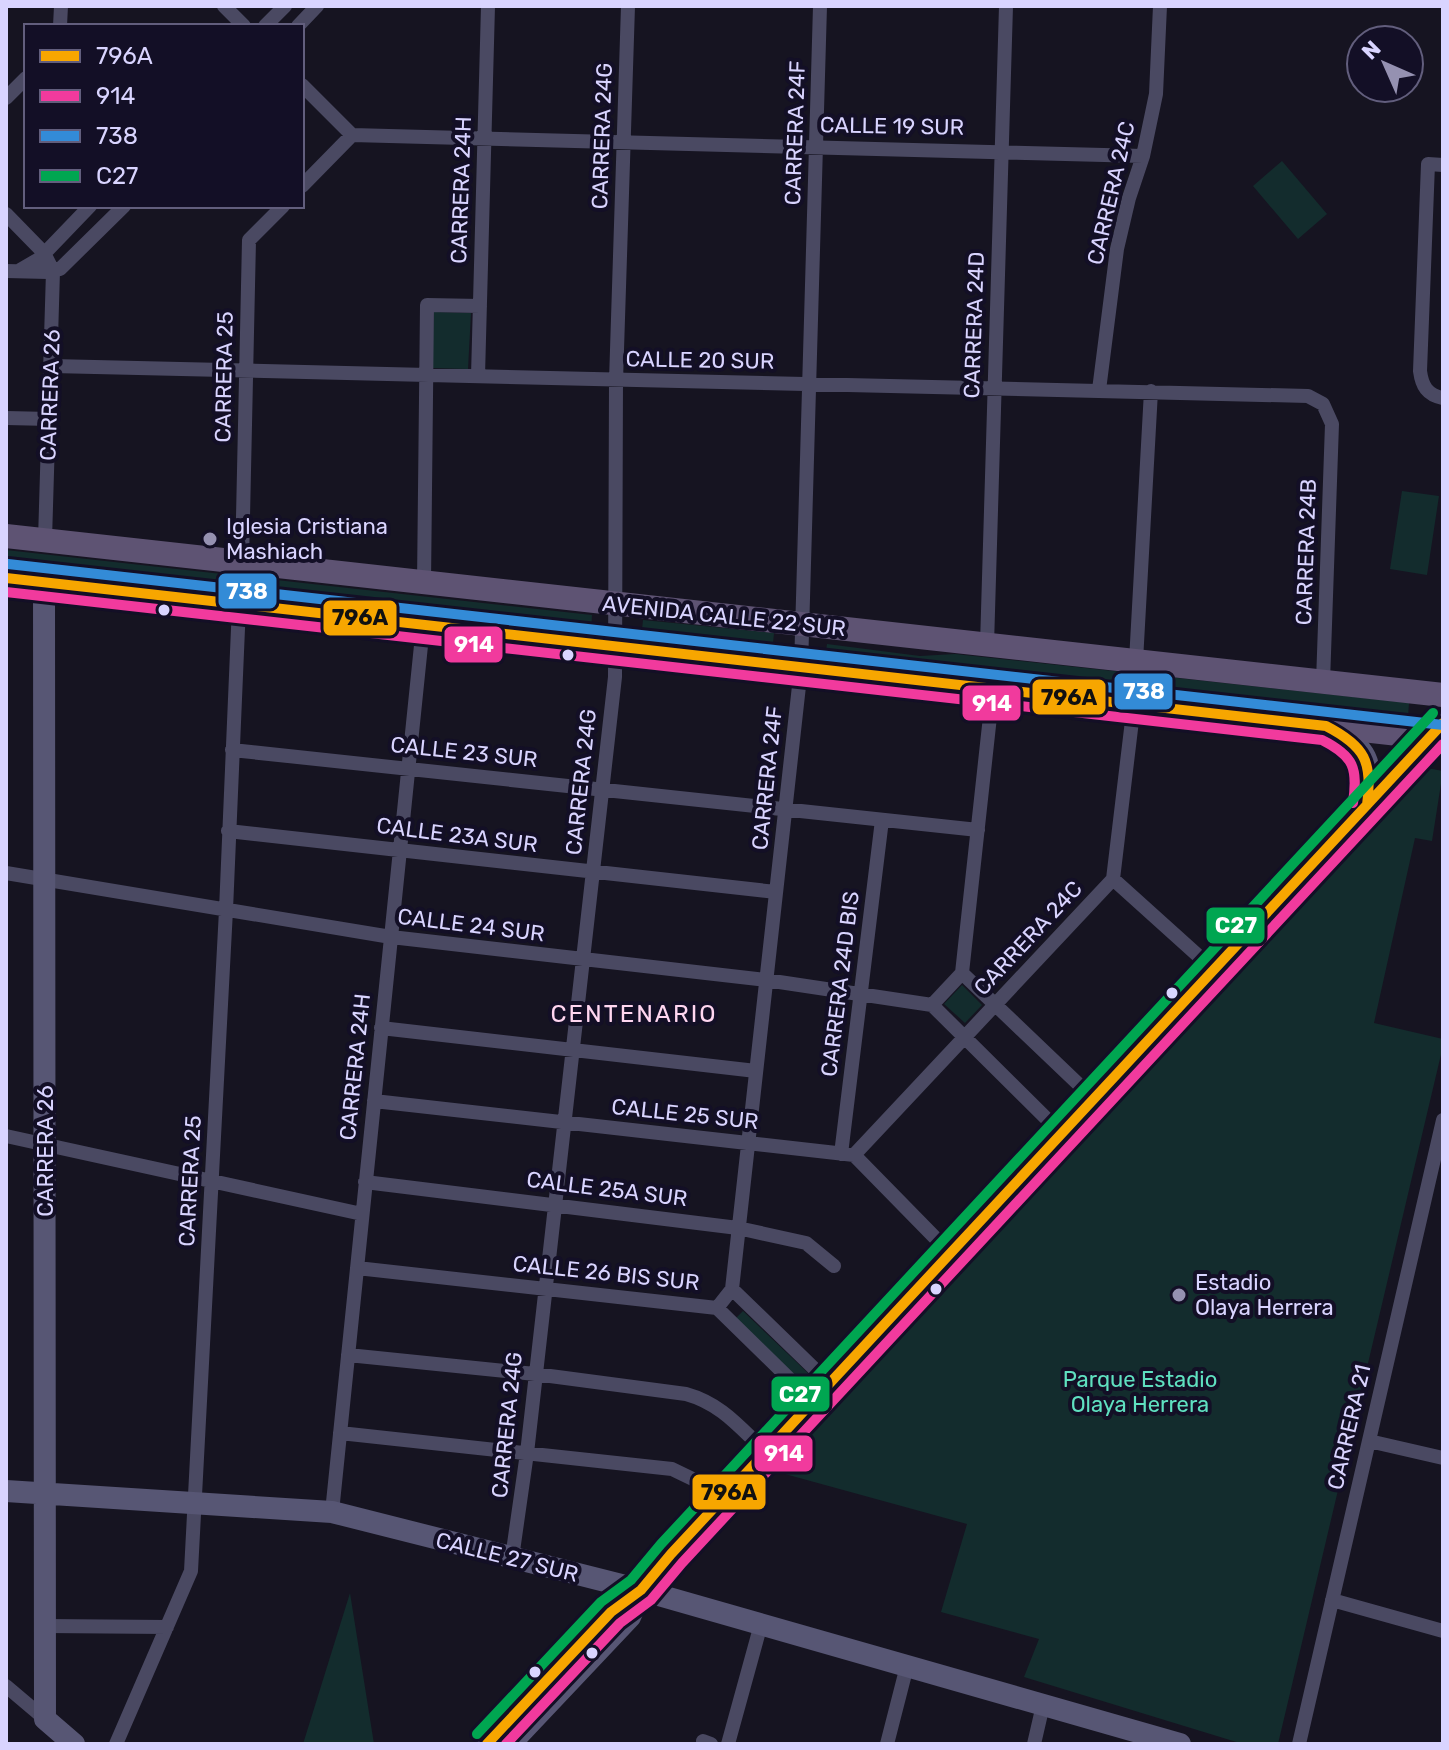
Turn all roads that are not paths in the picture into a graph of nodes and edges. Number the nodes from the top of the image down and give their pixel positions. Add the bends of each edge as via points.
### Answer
1 (224, 6) edge
2 (285, 6) edge
3 (317, 6) edge
4 (488, 6) edge
5 (628, 6) edge
6 (820, 6) edge
7 (1006, 6) edge
8 (1160, 6) edge
9 (242, 24) edge
10 (267, 24) edge
11 (300, 24) edge
12 (24, 80) edge
13 (304, 87) edge
14 (6, 98) edge
15 (352, 135) junction
16 (484, 138) junction
17 (624, 141) junction
18 (816, 146) junction
19 (1001, 151) junction
20 (1143, 156) junction
21 (1436, 165) edge
22 (304, 184) edge
23 (88, 208) edge
24 (122, 208) edge
25 (281, 208) edge
26 (6, 214) edge
27 (44, 253) junction
28 (12, 271) edge
29 (53, 271) junction
30 (480, 306) junction
31 (52, 366) junction
32 (246, 371) junction
33 (426, 375) junction
34 (478, 376) junction
35 (616, 381) junction
36 (810, 383) junction
37 (995, 387) junction
38 (1099, 390) junction
39 (1151, 391) junction
40 (1436, 395) edge
41 (6, 418) edge
42 (50, 419) junction
43 (1332, 424) joint
44 (6, 536) edge
45 (45, 540) junction
46 (242, 563) junction
47 (6, 578) edge
48 (44, 583) junction
49 (424, 583) junction
50 (617, 604) junction
51 (239, 605) junction
52 (803, 624) junction
53 (423, 626) junction
54 (987, 645) junction
55 (616, 647) junction
56 (1136, 661) junction
57 (801, 668) junction
58 (1323, 682) junction
59 (993, 689) junction
60 (1443, 695) edge
61 (1134, 704) junction
62 (1326, 726) junction
63 (1439, 733) edge
64 (232, 750) junction
65 (408, 768) junction
66 (602, 789) junction
67 (1367, 805) junction
68 (786, 810) junction
69 (882, 820) junction
70 (978, 830) junction
71 (228, 831) junction
72 (400, 850) junction
73 (593, 872) junction
74 (6, 873) edge
75 (1113, 879) junction
76 (44, 880) junction
77 (776, 892) junction
78 (226, 910) junction
79 (391, 937) junction
80 (583, 960) junction
81 (1214, 970) junction
82 (962, 973) junction
83 (766, 980) junction
84 (862, 992) junction
85 (995, 1004) junction
86 (932, 1005) junction
87 (381, 1028) junction
88 (965, 1037) junction
89 (572, 1049) junction
90 (756, 1071) junction
91 (1094, 1099) junction
92 (374, 1101) junction
93 (1443, 1120) edge
94 (564, 1122) junction
95 (1062, 1134) junction
96 (6, 1136) edge
97 (748, 1143) junction
98 (45, 1145) junction
99 (848, 1154) junction
100 (212, 1180) junction
101 (365, 1182) junction
102 (554, 1205) junction
103 (362, 1214) junction
104 (738, 1228) junction
105 (951, 1254) junction
106 (834, 1266) dead end
107 (357, 1268) junction
108 (544, 1288) junction
109 (732, 1289) junction
110 (717, 1308) junction
111 (348, 1355) junction
112 (535, 1374) junction
113 (830, 1384) junction
114 (813, 1402) junction
115 (340, 1433) junction
116 (1369, 1441) junction
117 (766, 1452) junction
118 (527, 1453) junction
119 (1443, 1458) edge
120 (6, 1491) edge
121 (45, 1494) junction
122 (720, 1502) junction
123 (196, 1504) junction
124 (332, 1512) junction
125 (512, 1558) junction
126 (641, 1590) junction
127 (1332, 1600) junction
128 (761, 1624) junction
129 (45, 1626) junction
130 (167, 1627) junction
131 (1443, 1631) edge
132 (907, 1666) junction
133 (6, 1686) edge
134 (1043, 1705) junction
135 (45, 1719) junction
136 (74, 1744) edge
137 (116, 1744) edge
138 (487, 1744) edge
139 (510, 1744) edge
140 (728, 1744) edge
141 (887, 1744) edge
142 (1034, 1744) edge
143 (1180, 1744) edge
144 (1299, 1744) edge

1 - 9 street
2 - 10 street
3 - 11 street
4 - 16 street, CARRERA 24H
5 - 17 street, CARRERA 24G
6 - 18 street, CARRERA 24F
7 - 19 street, CARRERA 24D
8 - 20 street, CARRERA 24C via 1156,94
12 - 14 street
13 - 15 street
15 - 16 street, CALLE 19 SUR
15 - 22 street
16 - 17 street, CALLE 19 SUR
16 - 30 street, CARRERA 24H
17 - 18 street, CALLE 19 SUR
17 - 35 street, CARRERA 24G
18 - 19 street, CALLE 19 SUR
18 - 36 street, CARRERA 24F
19 - 20 street, CALLE 19 SUR
19 - 37 street, CARRERA 24D
20 - 38 street, CARRERA 24C via 1117,249
21 - 40 street via 1420,371 1424,388
23 - 27 street
24 - 29 street via 68,263
25 - 32 street, CARRERA 25 via 249,240
26 - 27 street, CARRERA 26
27 - 28 street
27 - 29 street, CARRERA 26
28 - 29 street
29 - 31 street, CARRERA 26
30 - 33 street via 427,305
30 - 34 street, CARRERA 24H
31 - 32 street, CALLE 20 SUR
31 - 42 street, CARRERA 26
32 - 33 street, CALLE 20 SUR
32 - 46 street, CARRERA 25
33 - 34 street, CALLE 20 SUR
33 - 49 street
34 - 35 street, CALLE 20 SUR
35 - 36 street, CALLE 20 SUR
35 - 50 street, CARRERA 24G
36 - 37 street, CALLE 20 SUR
36 - 52 street, CARRERA 24F
37 - 38 street, CALLE 20 SUR
37 - 54 street, CARRERA 24D
38 - 39 street, CALLE 20 SUR
39 - 43 street, CALLE 20 SUR via 1298,394 1323,404
39 - 56 street
41 - 42 street
42 - 45 street, CARRERA 26
43 - 58 street, CARRERA 24B
44 - 45 main road, AVENIDA CALLE 22 SUR
45 - 46 main road, AVENIDA CALLE 22 SUR
46 - 49 main road, AVENIDA CALLE 22 SUR
47 - 48 main road, AVENIDA CALLE 22 SUR
48 - 51 main road, AVENIDA CALLE 22 SUR
48 - 76 main road, CARRERA 26
49 - 50 main road, AVENIDA CALLE 22 SUR
50 - 52 main road, AVENIDA CALLE 22 SUR
50 - 55 street, CARRERA 24G
51 - 53 main road, AVENIDA CALLE 22 SUR
51 - 64 street, CARRERA 25
52 - 54 main road, AVENIDA CALLE 22 SUR
52 - 57 street, CARRERA 24F
53 - 55 main road, AVENIDA CALLE 22 SUR
53 - 65 street, CARRERA 24H
54 - 56 main road, AVENIDA CALLE 22 SUR
55 - 57 main road, AVENIDA CALLE 22 SUR
55 - 66 street, CARRERA 24G
56 - 58 main road, AVENIDA CALLE 22 SUR
57 - 59 main road, AVENIDA CALLE 22 SUR
57 - 68 street, CARRERA 24F
58 - 60 main road, AVENIDA CALLE 22 SUR
59 - 61 main road, AVENIDA CALLE 22 SUR
59 - 70 street
61 - 62 main road, AVENIDA CALLE 22 SUR
61 - 75 street, CARRERA 24C
62 - 63 main road, AVENIDA CALLE 22 SUR
62 - 67 main road via 1364,753 1371,778
63 - 67 main road
64 - 65 street, CALLE 23 SUR
64 - 71 street, CARRERA 25
65 - 66 street, CALLE 23 SUR
65 - 72 street, CARRERA 24H
66 - 68 street, CALLE 23 SUR
66 - 73 street, CARRERA 24G
67 - 81 main road
68 - 69 street, CALLE 23 SUR
68 - 77 street, CARRERA 24F
69 - 70 street, CALLE 23 SUR
69 - 84 street, CARRERA 24D BIS
70 - 82 street
71 - 72 street, CALLE 23A SUR
71 - 78 street, CARRERA 25
72 - 73 street, CALLE 23A SUR
72 - 79 street, CARRERA 24H
73 - 77 street, CALLE 23A SUR
73 - 80 street, CARRERA 24G
74 - 76 street, CALLE 24 SUR
75 - 81 street
75 - 85 street, CARRERA 24C
76 - 78 street, CALLE 24 SUR
76 - 98 main road, CARRERA 26
77 - 83 street, CARRERA 24F
78 - 79 street, CALLE 24 SUR
78 - 100 street, CARRERA 25
79 - 80 street, CALLE 24 SUR
79 - 87 street, CARRERA 24H
80 - 83 street, CALLE 24 SUR
80 - 89 street, CARRERA 24G
81 - 91 main road
82 - 85 street
82 - 86 street
83 - 84 street, CALLE 24 SUR
83 - 90 street, CARRERA 24F
84 - 86 street, CALLE 24 SUR
84 - 99 street, CARRERA 24D BIS
85 - 88 street, CARRERA 24C
85 - 91 street
86 - 88 street
87 - 89 street
87 - 92 street, CARRERA 24H
88 - 95 street
88 - 99 street, CARRERA 24C
89 - 90 street
89 - 94 street, CARRERA 24G
90 - 97 street, CARRERA 24F
91 - 95 main road
92 - 94 street, CALLE 25 SUR
92 - 101 street, CARRERA 24H
93 - 116 street, CARRERA 21
94 - 97 street, CALLE 25 SUR
94 - 102 street, CARRERA 24G
95 - 105 main road
96 - 98 street
97 - 99 street, CALLE 25 SUR
97 - 104 street, CARRERA 24F
98 - 100 street
98 - 121 main road, CARRERA 26
99 - 105 street
100 - 103 street
100 - 123 street, CARRERA 25
101 - 102 street, CALLE 25A SUR
101 - 103 street, CARRERA 24H
102 - 104 street, CALLE 25A SUR
102 - 108 street, CARRERA 24G
103 - 107 street, CARRERA 24H
104 - 106 street, CALLE 25A SUR via 806,1243
104 - 109 street, CARRERA 24F
105 - 113 main road
107 - 108 street, CALLE 26 BIS SUR
107 - 111 street, CARRERA 24H
108 - 110 street, CALLE 26 BIS SUR
108 - 112 street, CARRERA 24G
109 - 110 street
109 - 113 street
110 - 114 street, CALLE 26 BIS SUR
111 - 112 street
111 - 115 street, CARRERA 24H
112 - 117 street via 706,1400
112 - 118 street, CARRERA 24G
113 - 114 main road
114 - 117 main road
115 - 118 street
115 - 124 street, CARRERA 24H
116 - 119 street
116 - 127 street, CARRERA 21
117 - 122 main road
118 - 122 street via 672,1469 701,1483
118 - 125 street, CARRERA 24G
120 - 121 main road, CALLE 27 SUR
121 - 123 main road, CALLE 27 SUR
121 - 129 main road, CARRERA 26
122 - 126 main road
123 - 124 main road, CALLE 27 SUR
123 - 130 street, CARRERA 25 via 191,1571
124 - 125 main road, CALLE 27 SUR
125 - 126 main road, CALLE 27 SUR
126 - 128 main road, CALLE 27 SUR
126 - 138 main road via 611,1612
126 - 139 main road via 630,1617
127 - 131 street
127 - 144 street, CARRERA 21
128 - 132 main road, CALLE 27 SUR
128 - 140 street
129 - 130 street
129 - 135 main road, CARRERA 26
130 - 137 street, CARRERA 25
132 - 134 main road, CALLE 27 SUR
132 - 141 street
133 - 135 street
134 - 142 street
134 - 143 main road, CALLE 27 SUR
135 - 136 main road

